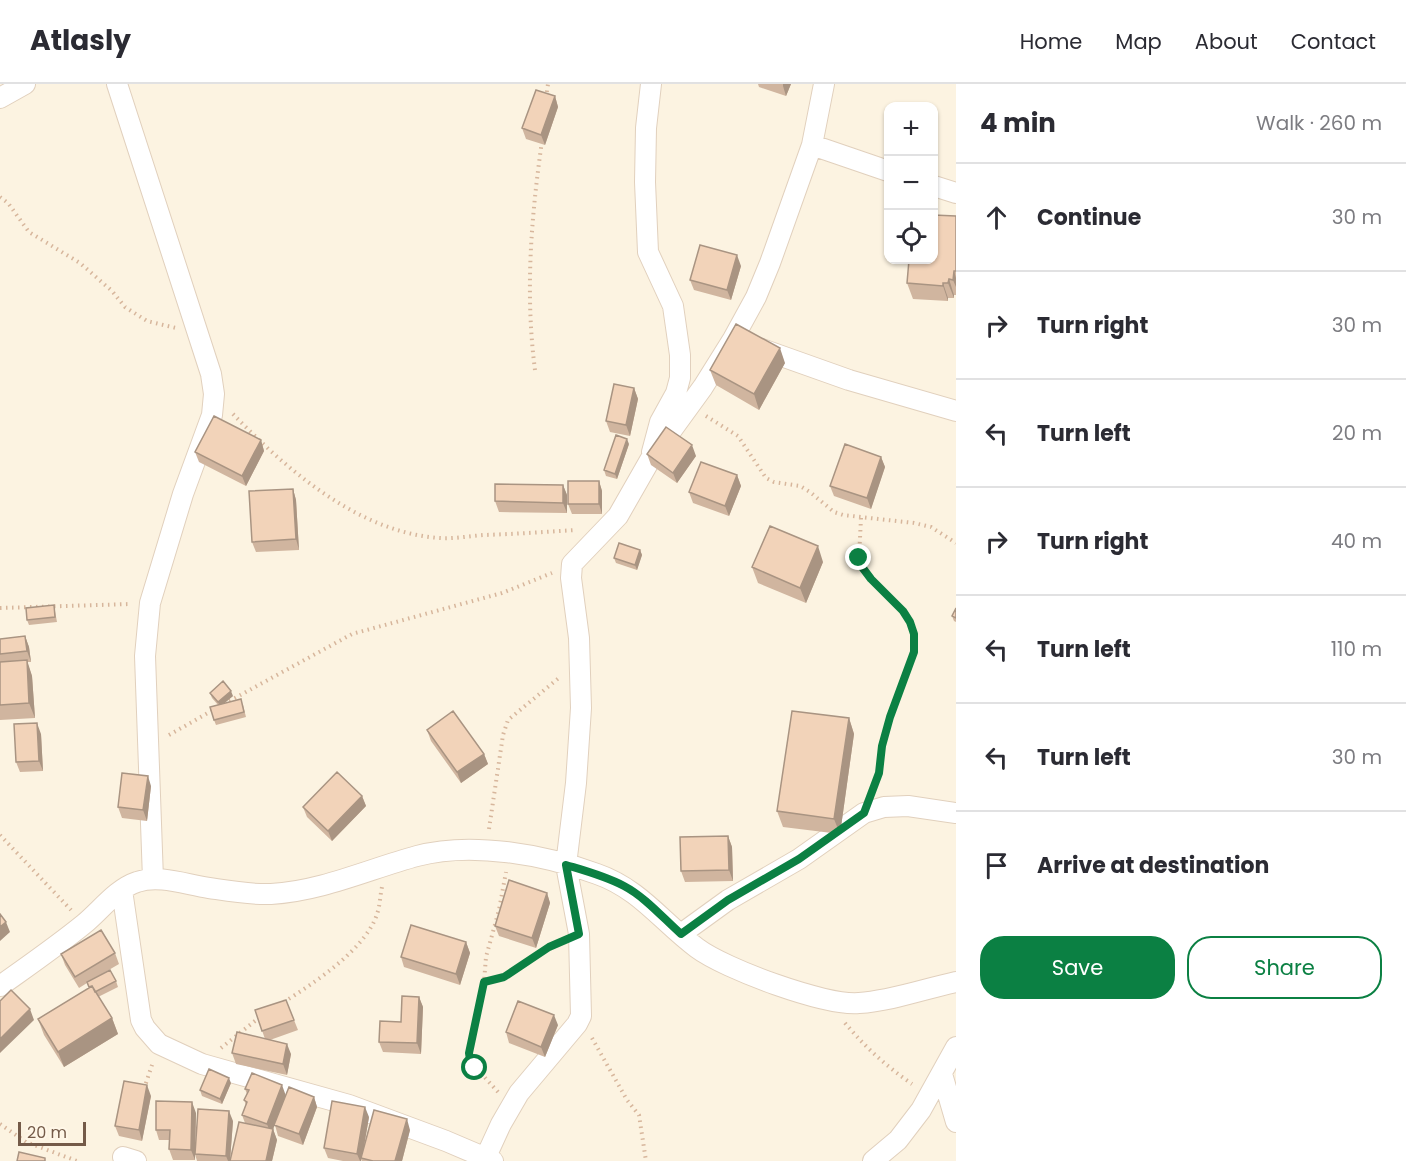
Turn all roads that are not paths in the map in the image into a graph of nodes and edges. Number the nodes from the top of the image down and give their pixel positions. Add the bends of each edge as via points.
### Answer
1 (25, 84) edge
2 (117, 84) edge
3 (129, 84) edge
4 (651, 84) edge
5 (824, 84) edge
6 (0, 98) edge
7 (125, 110) junction
8 (812, 145) junction
9 (884, 170) edge
10 (938, 188) edge
11 (956, 193) edge
12 (733, 339) junction
13 (956, 411) edge
14 (650, 460) junction
15 (956, 813) edge
16 (566, 865) junction
17 (153, 879) junction
18 (122, 890) junction
19 (681, 934) junction
20 (956, 982) edge
21 (0, 986) edge
22 (956, 1047) edge
23 (942, 1074) junction
24 (956, 1122) edge
25 (488, 1160) edge
26 (873, 1161) edge

1 - 6 street
2 - 7 street
3 - 7 street
4 - 14 street via 645,182 648,252 673,306 680,378 660,422
5 - 8 street
7 - 17 street via 211,374 214,394 212,415 150,603 145,656
8 - 9 street
8 - 12 street via 770,263
10 - 11 street
12 - 13 street via 849,381
12 - 14 street
14 - 16 street via 618,516 572,564 581,708
15 - 19 street via 908,806 864,813
16 - 17 street via 515,852 452,851 420,855 299,892 268,894
16 - 19 street via 625,886
16 - 25 street via 579,934 581,1016 519,1093
17 - 18 street
18 - 21 street via 84,924
18 - 25 street via 141,1020 159,1044 202,1064 350,1105
19 - 20 street via 720,962 822,998 857,1003
22 - 23 street
23 - 24 street
23 - 26 street via 898,1140

